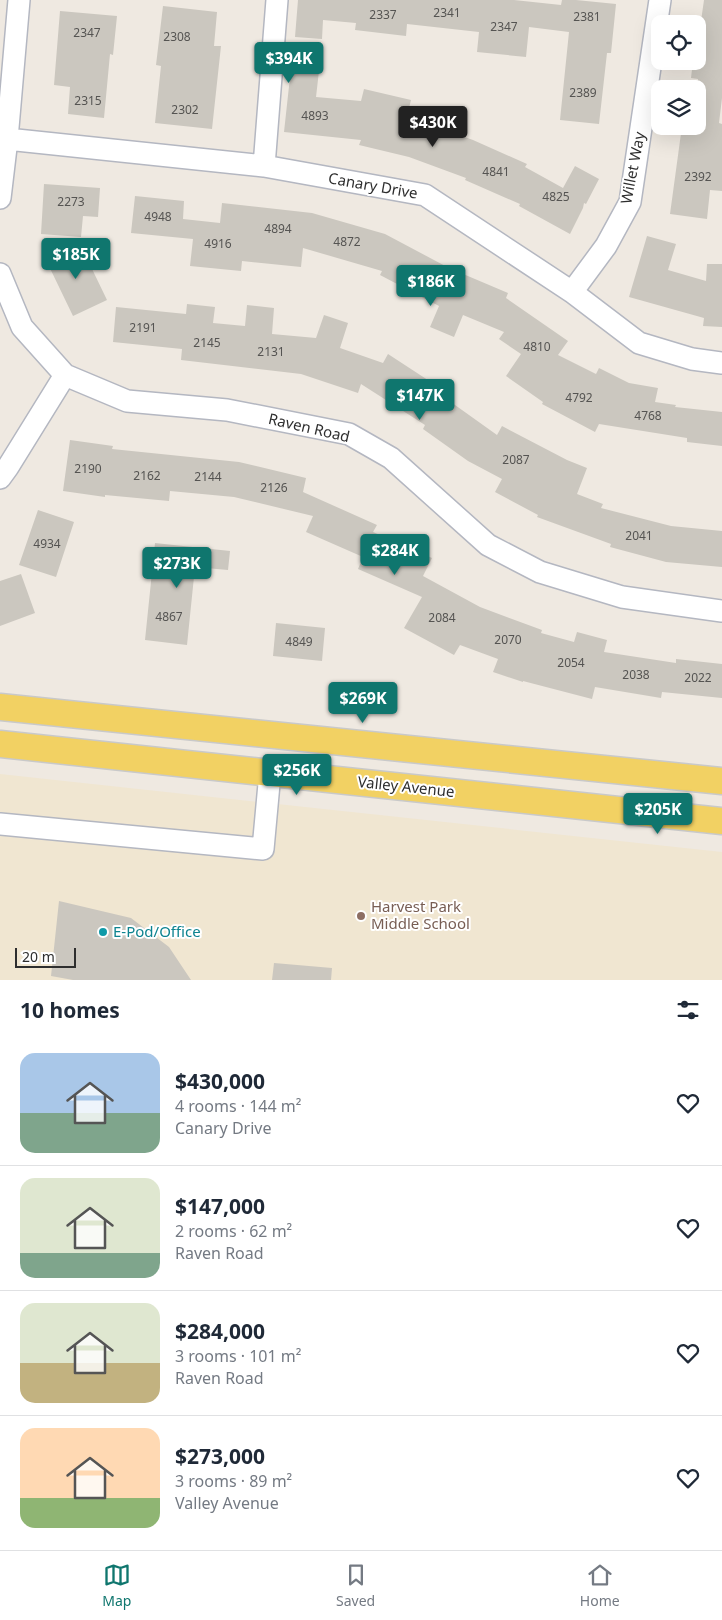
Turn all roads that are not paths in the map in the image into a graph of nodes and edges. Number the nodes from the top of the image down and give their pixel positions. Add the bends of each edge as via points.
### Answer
1 (19, 0) edge
2 (277, 0) edge
3 (660, 0) edge
4 (7, 139) junction
5 (264, 166) junction
6 (0, 198) edge
7 (0, 274) edge
8 (572, 292) junction
9 (722, 364) edge
10 (65, 375) junction
11 (0, 478) edge
12 (722, 611) edge
13 (0, 707) edge
14 (0, 744) edge
15 (270, 772) junction
16 (722, 781) edge
17 (722, 821) edge
18 (0, 824) edge

1 - 4 street
2 - 5 street
3 - 8 street, Willet Way via 630,202 606,246
4 - 5 street, Canary Drive
4 - 6 street
5 - 8 street, Canary Drive via 425,195
7 - 10 street, Raven Road via 22,327
8 - 9 street, Canary Drive via 640,343 692,360
10 - 11 street
10 - 12 street, Raven Road via 127,401 227,410 349,434 392,458 488,544 540,572 622,597
13 - 16 main road
14 - 15 main road, Valley Avenue
15 - 17 main road, Valley Avenue
15 - 18 street via 263,849

